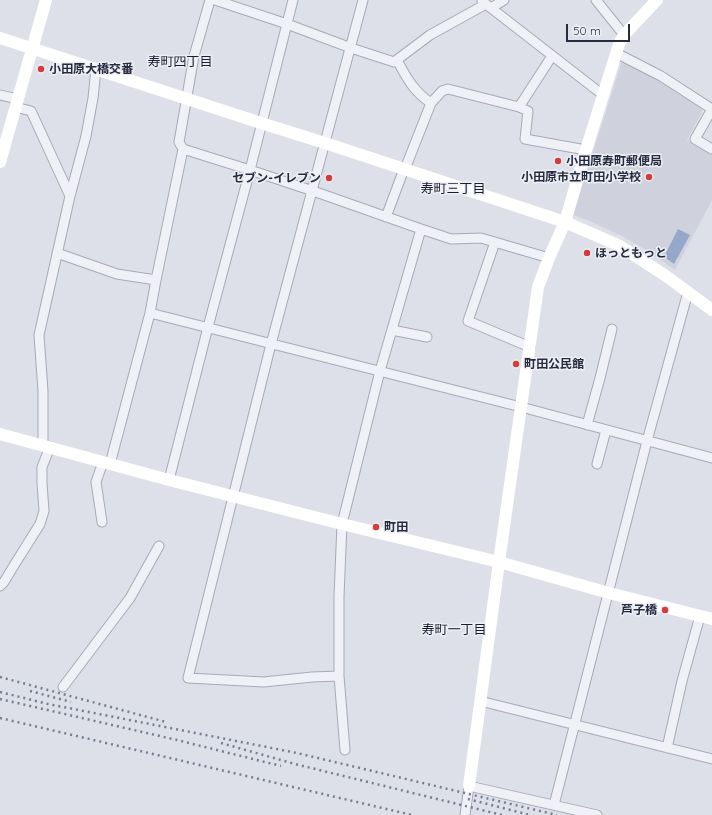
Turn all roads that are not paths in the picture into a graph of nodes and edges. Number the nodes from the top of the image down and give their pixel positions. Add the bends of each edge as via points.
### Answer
1 (46, 0) edge
2 (210, 0) edge
3 (215, 0) edge
4 (293, 0) edge
5 (363, 0) edge
6 (504, 0) edge
7 (596, 0) edge
8 (657, 0) edge
9 (486, 4) edge
10 (287, 24) junction
11 (624, 35) junction
12 (0, 38) edge
13 (32, 48) junction
14 (351, 48) junction
15 (616, 53) junction
16 (552, 56) junction
17 (397, 60) junction
18 (96, 69) junction
19 (0, 95) edge
20 (603, 95) junction
21 (186, 99) junction
22 (17, 103) junction
23 (432, 103) junction
24 (519, 107) junction
25 (712, 109) edge
26 (261, 123) junction
27 (325, 143) junction
28 (183, 149) junction
29 (712, 149) edge
30 (586, 150) junction
31 (0, 162) edge
32 (405, 169) junction
33 (250, 170) junction
34 (313, 191) junction
35 (70, 196) junction
36 (386, 217) junction
37 (565, 222) junction
38 (421, 230) junction
39 (495, 242) junction
40 (57, 253) junction
41 (549, 258) junction
42 (156, 280) junction
43 (688, 292) junction
44 (712, 310) edge
45 (150, 313) junction
46 (208, 327) junction
47 (612, 329) dead end
48 (392, 330) junction
49 (427, 337) dead end
50 (271, 344) junction
51 (530, 347) junction
52 (380, 371) junction
53 (521, 407) junction
54 (587, 425) junction
55 (606, 430) junction
56 (0, 434) edge
57 (647, 441) junction
58 (46, 446) junction
59 (712, 458) edge
60 (107, 463) junction
61 (597, 464) dead end
62 (169, 480) junction
63 (234, 496) junction
64 (102, 522) dead end
65 (342, 524) junction
66 (159, 546) dead end
67 (499, 562) junction
68 (0, 586) edge
69 (609, 593) junction
70 (706, 617) edge
71 (339, 676) junction
72 (63, 687) dead end
73 (480, 700) junction
74 (574, 724) junction
75 (667, 748) junction
76 (345, 750) dead end
77 (712, 759) edge
78 (469, 786) junction
79 (554, 805) junction
80 (465, 815) edge
81 (597, 815) edge

1 - 13 street
2 - 21 street via 194,56
3 - 10 street
4 - 10 street
5 - 14 street
6 - 9 street
7 - 11 street
8 - 11 street
9 - 16 street
9 - 17 street via 430,34
10 - 14 street
10 - 26 street
11 - 15 street
12 - 13 street
13 - 18 street
13 - 22 street
14 - 17 street via 394,62
14 - 27 street
15 - 20 street
15 - 25 street via 661,76
16 - 20 street
16 - 24 street
17 - 23 street via 413,86 422,97
18 - 21 street
18 - 35 street via 94,98
19 - 22 street
20 - 30 street
21 - 26 street
21 - 28 street via 179,142
22 - 31 street
22 - 35 street via 31,111
23 - 24 street via 442,91 448,89
23 - 32 street
24 - 30 street via 528,111 525,139
25 - 29 street via 695,139
26 - 27 street
26 - 33 street
27 - 32 street
27 - 34 street
28 - 33 street
28 - 42 street
30 - 37 street
32 - 36 street
32 - 37 street
33 - 34 street
33 - 46 street
34 - 36 street
34 - 50 street
35 - 40 street
36 - 38 street
37 - 41 street
37 - 43 street via 620,246
38 - 39 street via 451,239 481,238
38 - 48 street
39 - 41 street
39 - 51 street via 468,321
40 - 42 street via 117,274
40 - 58 street via 39,335
41 - 51 street via 538,288
42 - 45 street
43 - 44 street
43 - 57 street
45 - 46 street
45 - 60 street
46 - 50 street
46 - 62 street
47 - 54 street
48 - 49 street
48 - 52 street
50 - 52 street
50 - 63 street
51 - 53 street
52 - 53 street
52 - 65 street
53 - 54 street
53 - 67 street
54 - 55 street
55 - 57 street
55 - 61 street
56 - 58 street
57 - 59 street
57 - 69 street
58 - 60 street
58 - 68 street via 42,467 44,511 40,524
60 - 62 street
60 - 64 street via 96,482
62 - 63 street
63 - 65 street
63 - 71 street via 188,678 264,682
65 - 67 street
65 - 71 street
66 - 72 street via 130,598
67 - 69 street
67 - 73 street
69 - 70 street
69 - 74 street
70 - 75 street via 682,680
71 - 76 street
73 - 74 street
73 - 78 street
74 - 75 street
74 - 79 street
75 - 77 street
78 - 79 street
78 - 80 street
79 - 81 street

